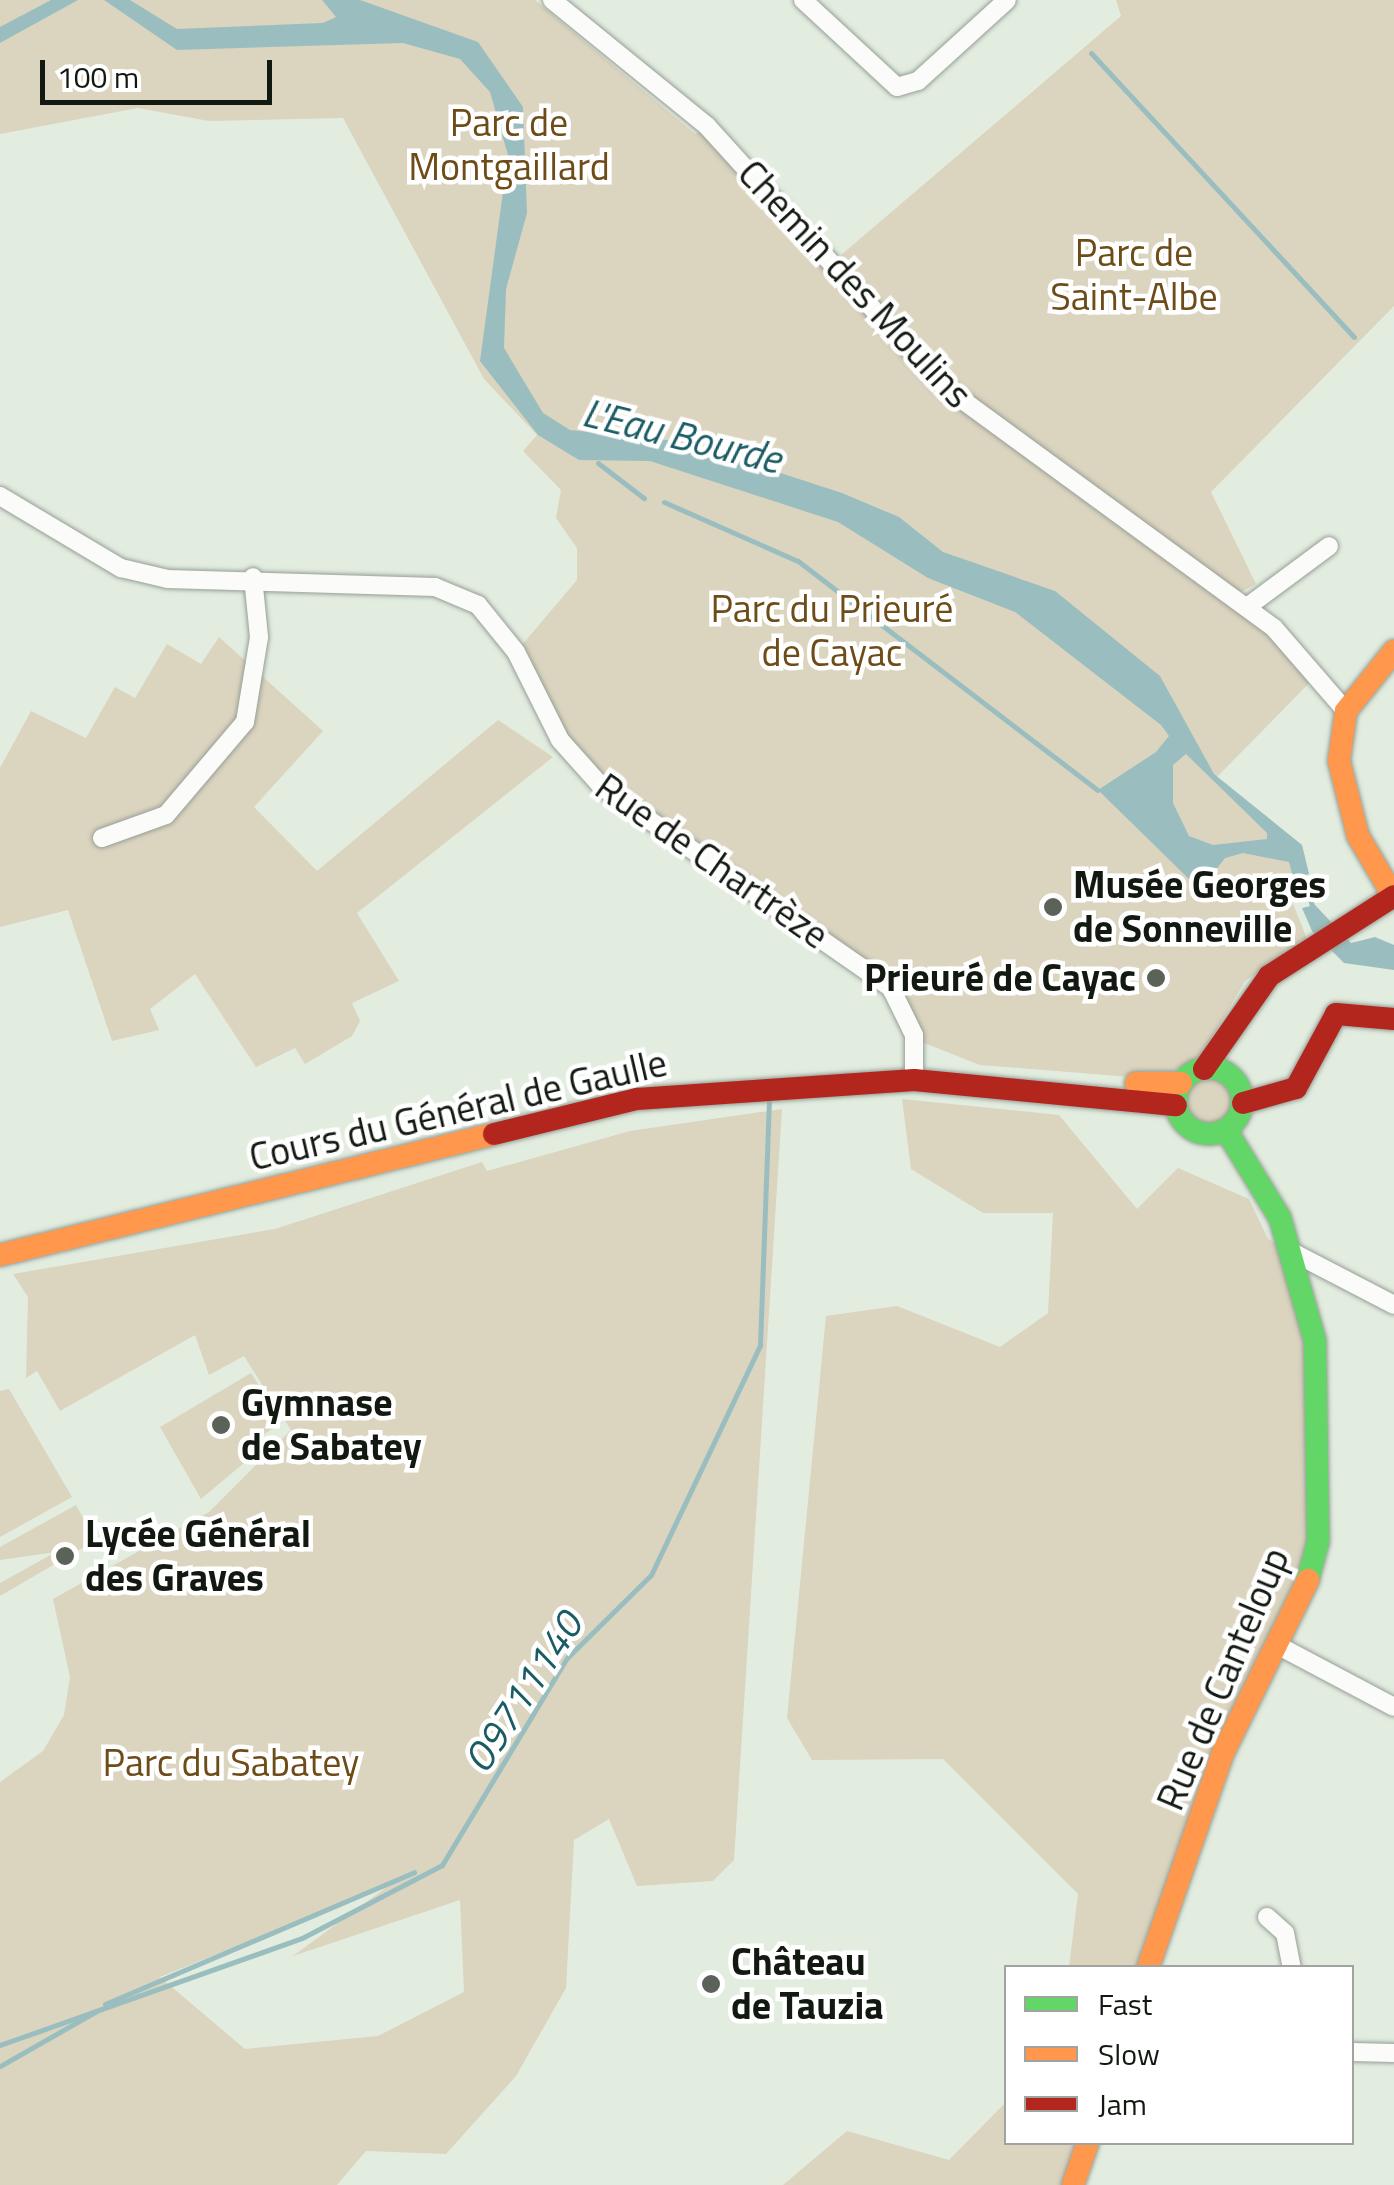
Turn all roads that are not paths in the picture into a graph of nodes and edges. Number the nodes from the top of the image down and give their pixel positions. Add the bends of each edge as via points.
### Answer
1 (552, 0) edge
2 (803, 0) edge
3 (1008, 0) edge
4 (0, 496) edge
5 (1330, 546) dead end
6 (253, 577) junction
7 (1246, 606) junction
8 (1394, 651) edge
9 (1346, 710) junction
10 (102, 838) dead end
11 (1394, 896) edge
12 (1394, 1019) edge
13 (1228, 1039) junction
14 (1204, 1068) junction
15 (914, 1074) junction
16 (1228, 1074) junction
17 (1179, 1094) junction
18 (1243, 1103) junction
19 (1226, 1130) junction
20 (1290, 1251) junction
21 (0, 1255) edge
22 (1394, 1305) edge
23 (1277, 1644) junction
24 (1394, 1707) edge
25 (1266, 1917) dead end
26 (1149, 1965) edge
27 (1291, 1965) edge
28 (1354, 2052) edge
29 (1394, 2053) edge
30 (1087, 2145) edge
31 (1073, 2185) edge

1 - 7 street, Chemin des Moulins via 695,114 956,397
2 - 3 street via 897,87 918,81
4 - 6 street, Rue de Chartrèze via 121,568 168,579
5 - 7 street
6 - 10 street via 258,638 246,722 166,815
6 - 15 street, Rue de Chartrèze via 434,587 478,606 592,777 891,988 906,1008
7 - 9 street, Chemin des Moulins
8 - 9 main road
9 - 11 main road via 1340,784
11 - 13 main road via 1256,988
12 - 18 main road via 1353,1008 1336,1014 1318,1033 1296,1088
13 - 14 main road
13 - 16 main road
14 - 16 main road
14 - 17 main road
15 - 17 main road, Cours du Général de Gaulle
15 - 21 main road, Cours du Général de Gaulle via 710,1082
16 - 18 main road
17 - 19 main road via 1192,1130
18 - 19 main road
19 - 20 main road, Rue de Canteloup
20 - 22 street
20 - 23 main road, Rue de Canteloup via 1319,1369 1318,1542
23 - 24 street
23 - 26 main road, Rue de Canteloup via 1223,1753
25 - 27 street via 1286,1933
28 - 29 street
30 - 31 main road

